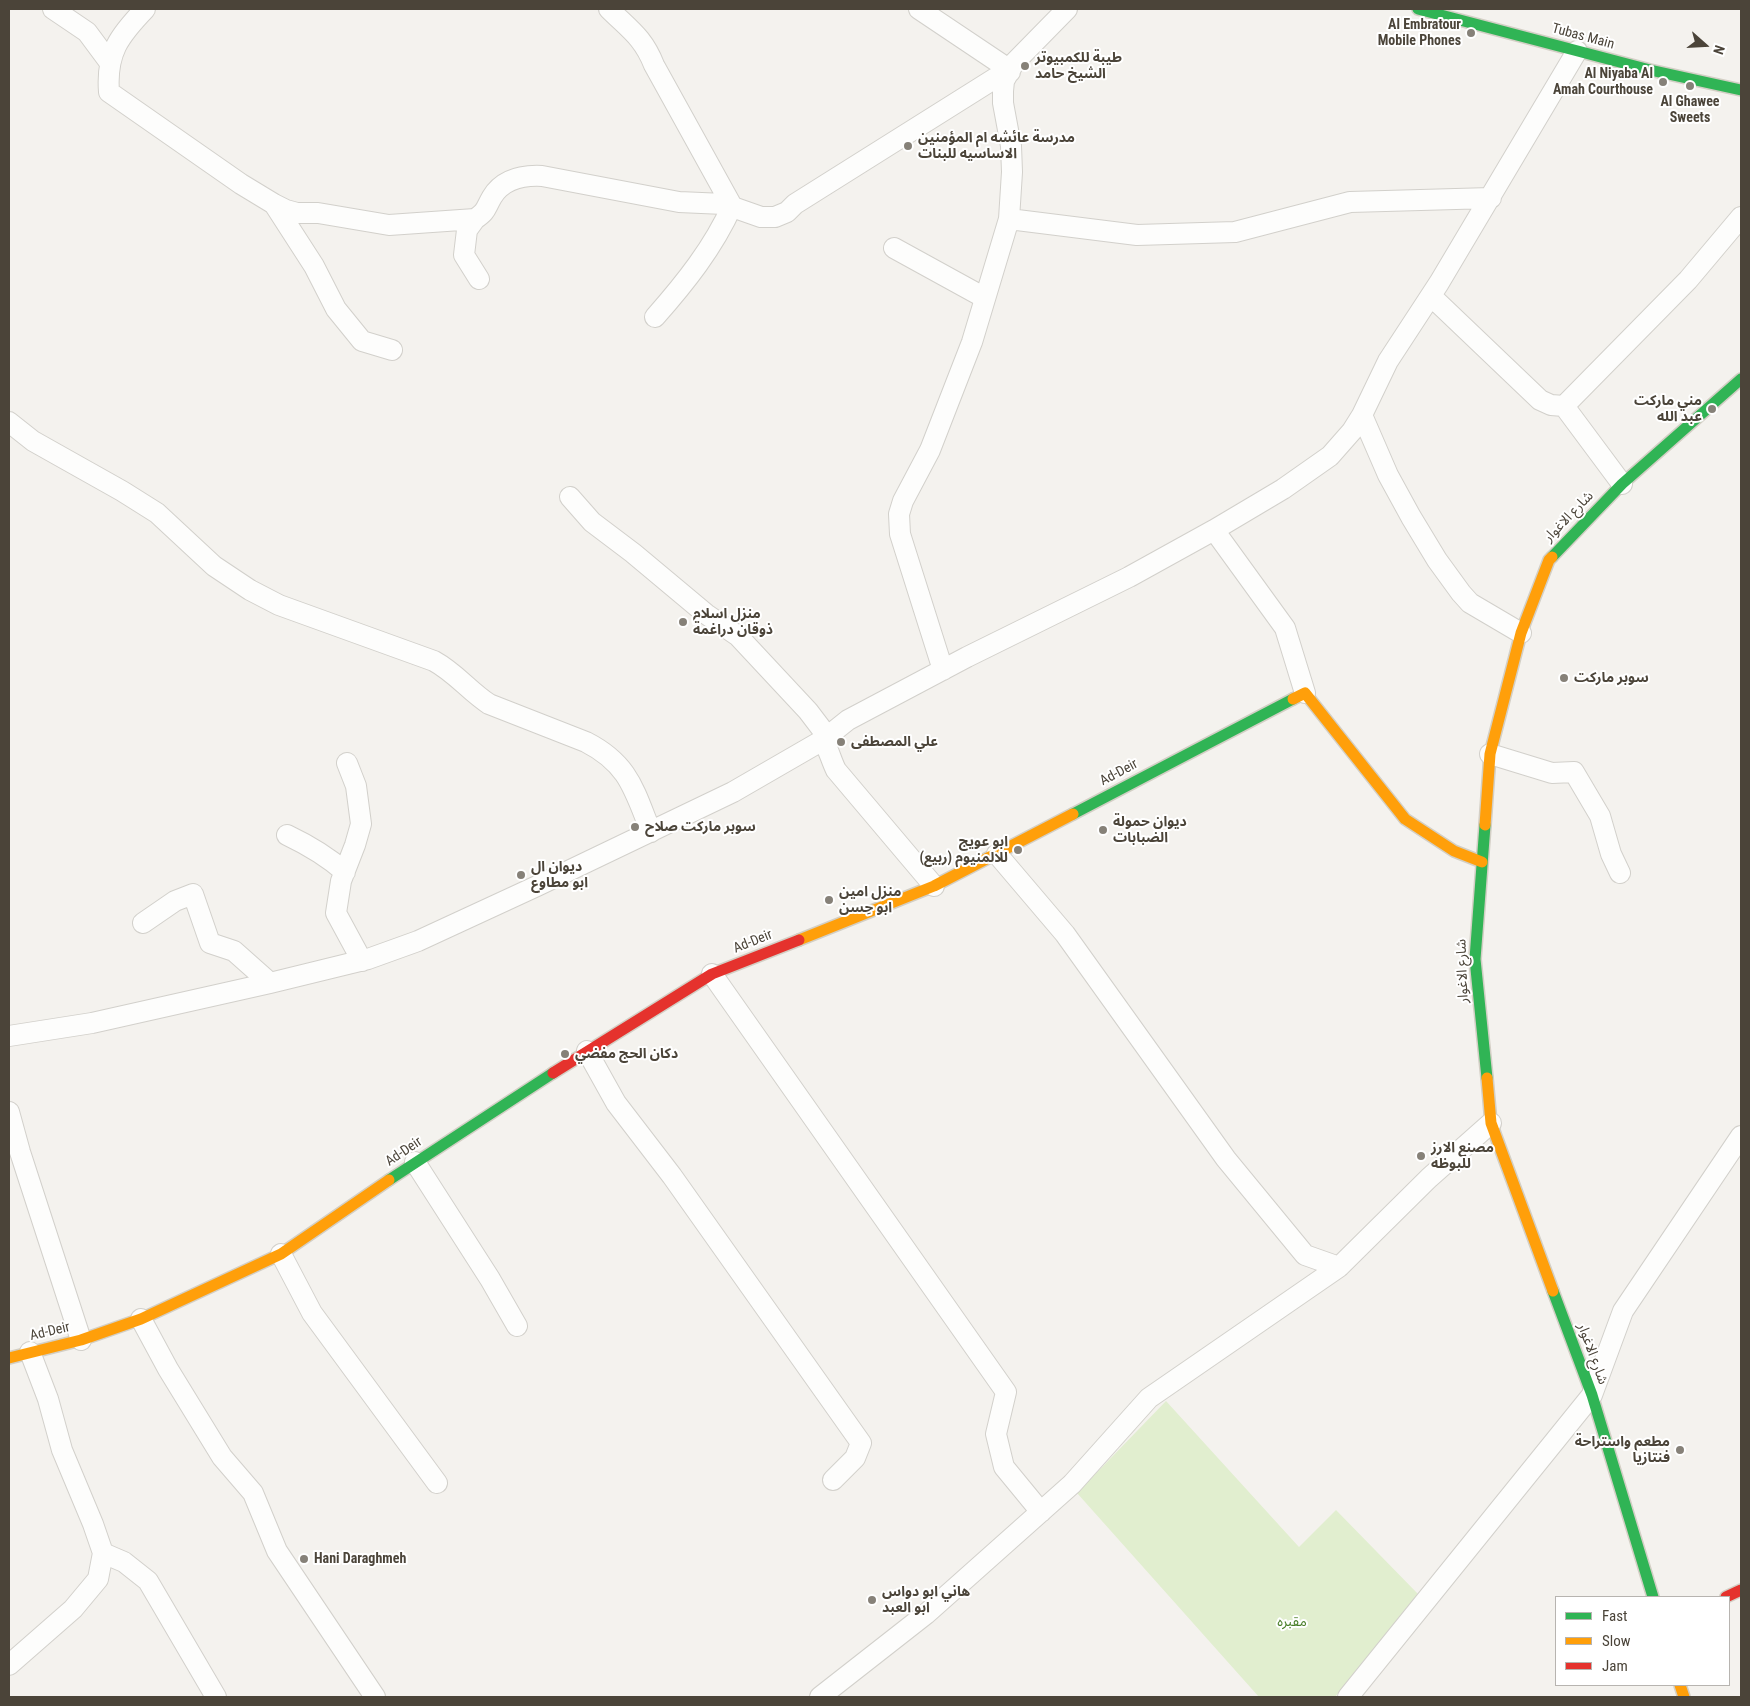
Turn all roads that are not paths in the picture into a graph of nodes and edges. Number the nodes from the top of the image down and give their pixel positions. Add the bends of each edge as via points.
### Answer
1 (53, 9) edge
2 (144, 9) edge
3 (609, 9) edge
4 (919, 9) edge
5 (1067, 9) edge
6 (1418, 9) edge
7 (1577, 51) junction
8 (110, 63) junction
9 (1010, 71) junction
10 (1741, 90) edge
11 (1491, 198) junction
12 (274, 204) junction
13 (732, 206) junction
14 (1741, 216) edge
15 (475, 219) junction
16 (1009, 219) junction
17 (894, 248) dead end
18 (479, 279) dead end
19 (1431, 296) junction
20 (985, 298) junction
21 (655, 317) dead end
22 (392, 350) dead end
23 (1741, 379) edge
24 (1564, 406) junction
25 (1362, 415) junction
26 (9, 422) edge
27 (1622, 484) junction
28 (570, 497) dead end
29 (1214, 530) junction
30 (1521, 633) junction
31 (943, 670) junction
32 (1305, 693) junction
33 (825, 738) junction
34 (1490, 754) junction
35 (347, 763) dead end
36 (651, 832) junction
37 (286, 835) dead end
38 (997, 854) junction
39 (1482, 862) junction
40 (345, 872) junction
41 (1620, 873) dead end
42 (934, 886) junction
43 (143, 923) dead end
44 (362, 961) junction
45 (712, 974) junction
46 (270, 983) junction
47 (9, 1036) edge
48 (587, 1051) junction
49 (9, 1112) edge
50 (1491, 1123) junction
51 (1741, 1136) edge
52 (415, 1162) junction
53 (281, 1254) junction
54 (1339, 1266) junction
55 (141, 1319) junction
56 (517, 1326) dead end
57 (81, 1340) junction
58 (30, 1352) junction
59 (9, 1358) edge
60 (1592, 1395) junction
61 (833, 1480) dead end
62 (437, 1483) dead end
63 (1041, 1512) junction
64 (103, 1553) junction
65 (1741, 1590) edge
66 (1653, 1596) edge
67 (1728, 1596) edge
68 (9, 1665) edge
69 (216, 1697) edge
70 (375, 1697) edge
71 (820, 1697) edge
72 (1348, 1697) edge

1 - 8 street via 87,32
2 - 8 street via 119,38
3 - 13 street via 641,39 648,50
4 - 9 street
5 - 9 street
6 - 7 street, Tubas Main
7 - 10 street, Tubas Main
7 - 11 street
8 - 12 street via 109,92
9 - 13 street via 787,212 761,217
9 - 16 street via 1003,91 1011,146
11 - 16 street via 1350,202 1235,232 1137,235
11 - 19 street
12 - 15 street via 297,213 318,213 389,225
12 - 22 street via 314,266 336,309 362,341
13 - 15 street via 714,202 679,202 531,176 502,186 495,192 485,212
13 - 21 street via 722,229 685,283
14 - 24 street via 1688,280
15 - 18 street via 467,230 464,255
16 - 20 street
17 - 20 street
19 - 24 street via 1540,400
19 - 25 street via 1388,361
20 - 31 street via 972,342 935,437 899,514 900,534
23 - 27 street, شارع الاغوار
24 - 27 street
25 - 29 street via 1330,456
25 - 30 street via 1388,475 1411,517 1461,593
26 - 36 street via 33,440 157,513 214,566 250,590 279,604 434,661 490,704 599,748 628,776
27 - 30 street, شارع الاغوار via 1549,560
28 - 33 street via 592,522 738,636 808,711
29 - 31 street
29 - 32 street via 1286,628
30 - 34 street, شارع الاغوار
31 - 33 street via 848,720
32 - 38 street, Ad-Deir
32 - 39 street via 1404,819 1454,851
33 - 36 street via 733,792
33 - 42 street via 836,770
34 - 39 street, شارع الاغوار
34 - 41 street via 1552,773 1574,772 1600,816
35 - 40 street via 356,786 361,824
36 - 44 street via 418,941
37 - 40 street via 310,846
38 - 42 street, Ad-Deir
38 - 54 street via 1065,934 1226,1159 1305,1255
39 - 50 street, شارع الاغوار via 1475,959
40 - 44 street via 336,913
42 - 45 street, Ad-Deir
43 - 46 street via 175,901 193,894 210,942 234,950
44 - 46 street
45 - 48 street, Ad-Deir
45 - 63 street via 1006,1392 996,1434 1004,1467
46 - 47 street via 92,1024
48 - 52 street, Ad-Deir
48 - 61 street via 616,1103 672,1176 861,1443 855,1458
49 - 57 street
50 - 54 street via 1428,1178
50 - 60 street, شارع الاغوار
51 - 60 street via 1623,1311
52 - 53 street, Ad-Deir
52 - 56 street
53 - 55 street, Ad-Deir
53 - 62 street via 312,1313
54 - 63 street via 1149,1398 1072,1484
55 - 57 street, Ad-Deir
55 - 70 street via 222,1456 253,1493 277,1551
57 - 58 street, Ad-Deir
58 - 59 street, Ad-Deir
58 - 64 street via 48,1399 62,1450
60 - 66 street, شارع الاغوار
60 - 72 street
63 - 71 street via 926,1614
64 - 68 street via 98,1579 73,1609
64 - 69 street via 124,1562 148,1581
65 - 67 street

